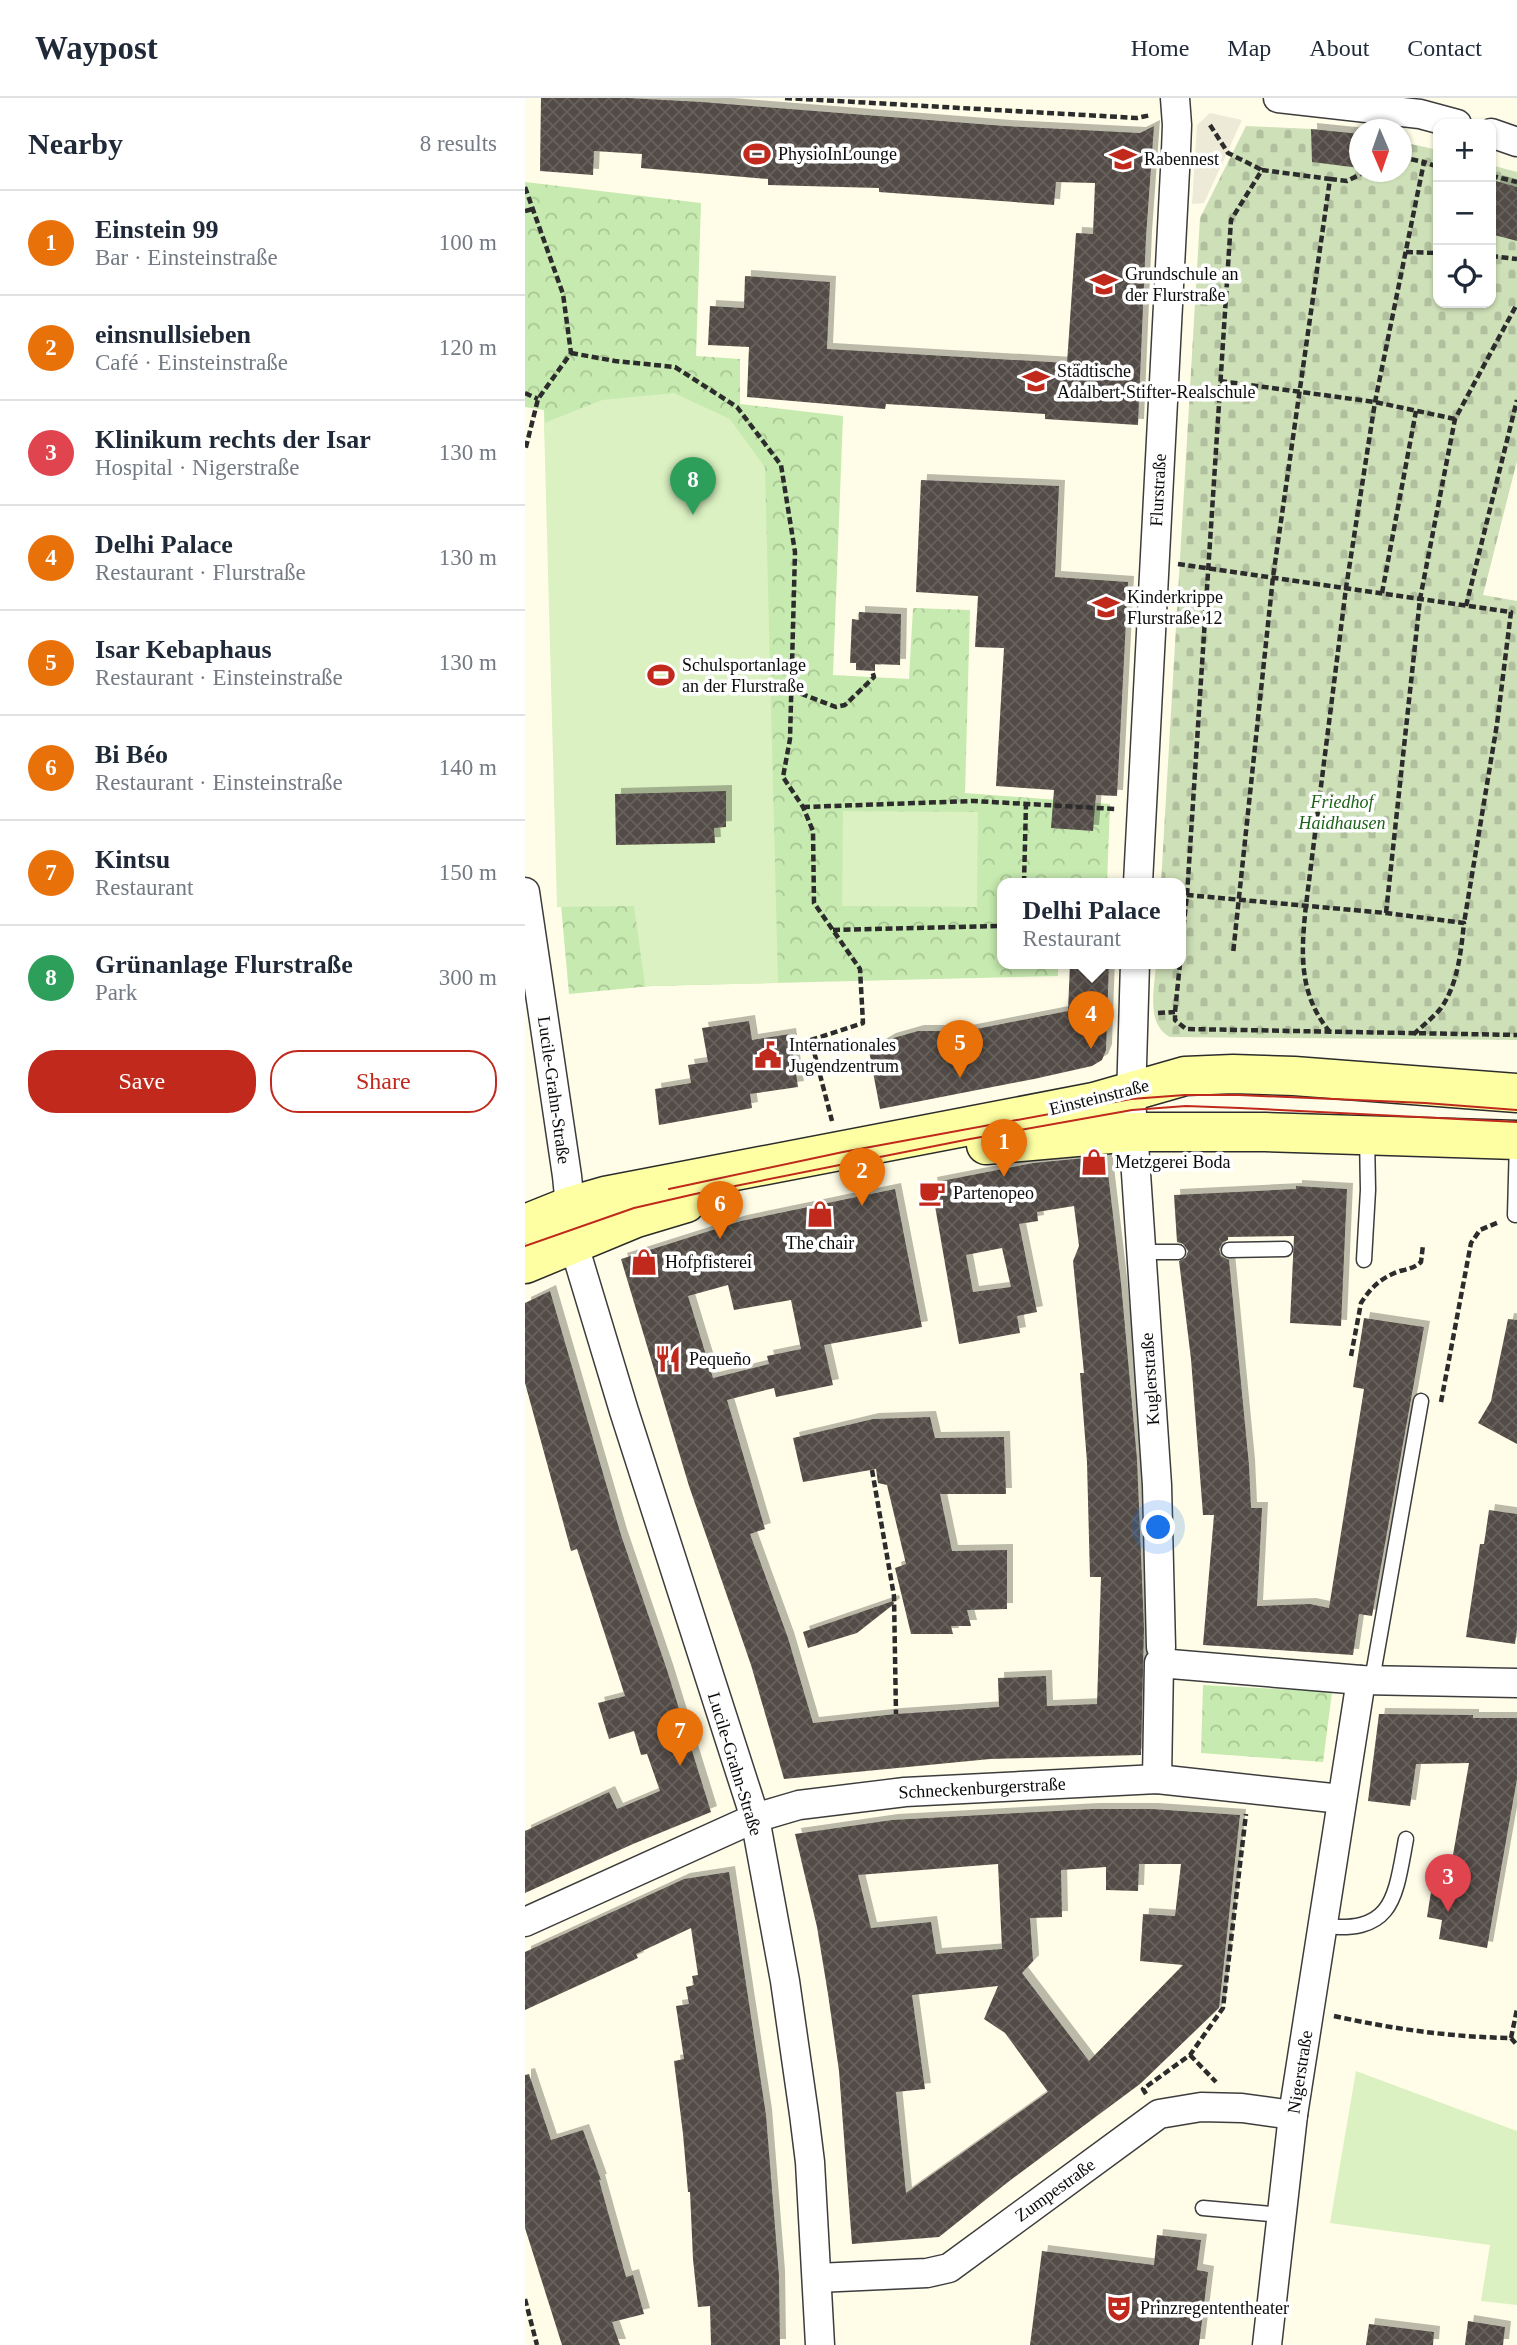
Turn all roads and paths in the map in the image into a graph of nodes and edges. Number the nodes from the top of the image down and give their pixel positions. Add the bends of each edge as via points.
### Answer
1 (785, 98) edge
2 (1175, 98) edge
3 (1278, 98) edge
4 (1421, 106) edge
5 (1137, 118) dead end
6 (1447, 119) edge
7 (1210, 125) dead end
8 (1496, 136) edge
9 (1517, 142) edge
10 (1412, 159) edge
11 (1424, 162) junction
12 (1433, 165) edge
13 (1262, 170) junction
14 (1496, 177) edge
15 (1330, 179) junction
16 (1349, 180) edge
17 (1517, 182) edge
18 (525, 187) edge
19 (533, 209) junction
20 (525, 211) edge
21 (1406, 252) junction
22 (1433, 253) edge
23 (1496, 257) edge
24 (1517, 259) edge
25 (1517, 304) edge
26 (572, 352) junction
27 (1220, 381) junction
28 (1300, 390) junction
29 (525, 393) edge
30 (538, 399) junction
31 (1517, 400) edge
32 (1375, 402) junction
33 (1416, 411) junction
34 (1455, 419) junction
35 (525, 451) edge
36 (1154, 562) junction
37 (1208, 569) junction
38 (1273, 578) junction
39 (1346, 587) junction
40 (1382, 593) junction
41 (1420, 599) junction
42 (1466, 606) junction
43 (1511, 612) junction
44 (1517, 614) edge
45 (872, 671) dead end
46 (791, 690) junction
47 (1026, 804) junction
48 (803, 807) junction
49 (1141, 811) junction
50 (1024, 878) edge
51 (1138, 878) edge
52 (525, 892) edge
53 (1187, 895) junction
54 (1239, 899) junction
55 (1186, 904) edge
56 (1305, 905) junction
57 (1386, 913) junction
58 (1464, 923) junction
59 (997, 926) edge
60 (832, 930) junction
61 (1233, 954) dead end
62 (1135, 969) edge
63 (1179, 969) edge
64 (1330, 1032) junction
65 (1413, 1035) junction
66 (1517, 1035) edge
67 (1517, 1093) edge
68 (1132, 1111) junction
69 (1367, 1135) junction
70 (1517, 1140) edge
71 (843, 1150) junction
72 (1515, 1215) dead end
73 (525, 1224) edge
74 (568, 1228) junction
75 (525, 1233) edge
76 (1423, 1245) dead end
77 (1285, 1249) dead end
78 (1229, 1250) dead end
79 (1140, 1252) junction
80 (1178, 1252) dead end
81 (1364, 1260) dead end
82 (525, 1264) edge
83 (1351, 1356) dead end
84 (1421, 1401) dead end
85 (872, 1470) dead end
86 (1160, 1655) junction
87 (1366, 1680) junction
88 (1517, 1683) edge
89 (896, 1714) dead end
90 (1157, 1779) junction
91 (1249, 1789) junction
92 (1341, 1799) junction
93 (755, 1818) junction
94 (1406, 1839) dead end
95 (525, 1922) edge
96 (1322, 1926) junction
97 (1517, 2009) edge
98 (1309, 2011) junction
99 (1511, 2038) junction
100 (1517, 2045) edge
101 (1160, 2114) junction
102 (1293, 2115) junction
103 (1203, 2208) dead end
104 (1282, 2215) junction
105 (817, 2278) junction
106 (525, 2299) edge
107 (537, 2345) edge
108 (820, 2345) edge
109 (1267, 2345) edge

1 - 5 path
2 - 36 street, Flurstraße via 1176,163
3 - 4 street
4 - 6 street
7 - 13 path via 1228,153
8 - 9 street
10 - 11 path
11 - 12 path
11 - 21 path
13 - 15 path
13 - 27 path via 1231,220
14 - 17 path
15 - 16 path
15 - 28 path
18 - 19 path
19 - 20 path
19 - 26 path via 563,295
21 - 22 path
21 - 32 path
23 - 24 path
25 - 34 path
26 - 30 path
26 - 46 path via 675,367 737,407 781,465 795,552
27 - 28 path
27 - 37 path
28 - 32 path
28 - 38 path
29 - 30 path
30 - 35 path
31 - 42 path
32 - 33 path
32 - 39 path
33 - 34 path
33 - 40 path
34 - 41 path
36 - 37 path
36 - 49 street, Flurstraße
37 - 38 path
37 - 53 path
38 - 39 path
38 - 54 path
39 - 40 path
39 - 56 path
40 - 41 path
41 - 42 path
41 - 57 path
42 - 43 path
43 - 44 path
43 - 58 path
45 - 46 path via 874,677 845,705 836,707
46 - 48 path via 783,777
47 - 48 path via 974,801
47 - 49 path
47 - 50 path
48 - 60 path via 813,831 814,903
49 - 51 street, Flurstraße
52 - 74 street, Lucile-Grahn-Straße via 567,1176
53 - 54 path
53 - 55 path
54 - 56 path
54 - 61 path
56 - 57 path
56 - 64 path via 1302,943 1307,988 1314,1010
57 - 58 path
58 - 65 path via 1454,980 1441,1007
59 - 60 path
60 - 71 path via 860,969 863,1023 810,1040
62 - 68 street
63 - 64 path via 1175,1020 1186,1030
64 - 65 path
65 - 66 path
67 - 68 main road, Einsteinstraße via 1233,1074 1173,1077
68 - 69 main road, Einsteinstraße
68 - 71 main road, Einsteinstraße via 1094,1102
68 - 74 main road, Einsteinstraße via 696,1200 636,1218
68 - 79 street, Kuglerstraße
69 - 70 main road, Einsteinstraße
69 - 81 lane
70 - 72 lane
71 - 74 main road, Einsteinstraße via 605,1196
73 - 74 main road, Einsteinstraße
74 - 75 lane
74 - 82 main road, Einsteinstraße
74 - 93 street, Lucile-Grahn-Straße
76 - 83 path via 1423,1256 1415,1268 1388,1275 1366,1295
77 - 78 lane
79 - 80 lane
79 - 86 street, Kuglerstraße via 1157,1485
84 - 87 lane
85 - 89 path via 894,1596
86 - 87 street
86 - 90 street, Kuglerstraße
87 - 88 street
87 - 92 street
90 - 91 street, Schneckenburgerstraße
90 - 93 street, Schneckenburgerstraße via 905,1791 799,1805
91 - 92 street, Schneckenburgerstraße
91 - 101 path via 1223,2008 1190,2056 1143,2089
92 - 96 street, Nigerstraße
93 - 95 street, Schneckenburgerstraße
93 - 105 street, Lucile-Grahn-Straße via 797,2062 810,2162
94 - 96 lane via 1397,1890 1388,1907 1368,1924
96 - 98 street, Nigerstraße
97 - 99 path
98 - 99 path via 1402,2031
98 - 102 street, Nigerstraße
99 - 100 path
101 - 102 street, Zumpestraße via 1201,2107
101 - 105 street, Zumpestraße via 949,2268
102 - 104 street, Nigerstraße
103 - 104 lane
104 - 109 street, Nigerstraße
105 - 108 street, Lucile-Grahn-Straße
106 - 107 path

